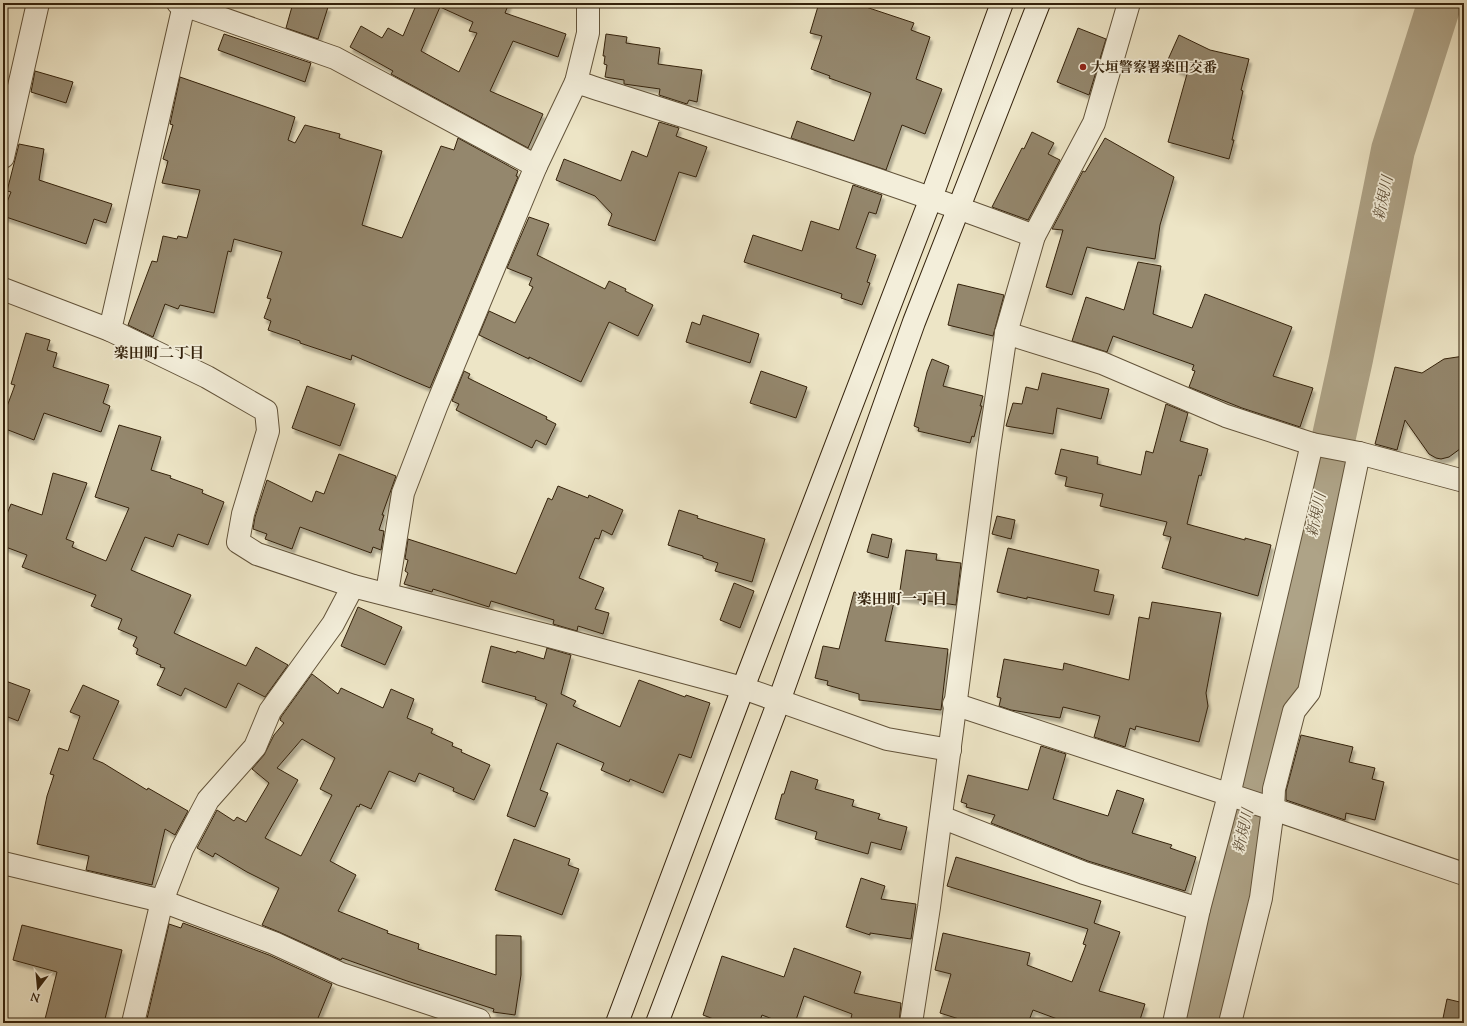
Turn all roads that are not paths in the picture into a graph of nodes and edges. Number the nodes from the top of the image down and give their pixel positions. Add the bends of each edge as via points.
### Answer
1 (38, 3) edge
2 (588, 3) edge
3 (1002, 3) edge
4 (1039, 3) edge
5 (1129, 3) edge
6 (181, 4) edge
7 (576, 82) junction
8 (3, 157) edge
9 (536, 166) junction
10 (931, 198) junction
11 (959, 207) junction
12 (1034, 236) junction
13 (3, 289) edge
14 (110, 330) junction
15 (1006, 333) junction
16 (1312, 444) junction
17 (1359, 453) junction
18 (1464, 481) edge
19 (353, 586) junction
20 (387, 593) junction
21 (743, 688) junction
22 (779, 701) junction
23 (954, 704) junction
24 (950, 750) junction
25 (1231, 796) junction
26 (1268, 808) junction
27 (941, 817) junction
28 (3, 863) edge
29 (1464, 874) edge
30 (162, 901) junction
31 (1200, 909) junction
32 (133, 1023) edge
33 (478, 1023) edge
34 (617, 1023) edge
35 (657, 1023) edge
36 (911, 1023) edge
37 (1174, 1023) edge
38 (1230, 1023) edge

1 - 8 street
2 - 7 street via 588,34
3 - 10 street
4 - 11 street
5 - 12 street via 1094,123
6 - 9 street via 335,58
6 - 14 street
7 - 9 street
7 - 10 street
9 - 20 street via 403,493
10 - 11 street
10 - 21 street
11 - 12 street
11 - 22 street via 914,322
12 - 15 street
13 - 14 street
14 - 19 street via 207,377 266,411 268,431 243,514 238,542 257,554
15 - 16 street via 1102,363 1226,416
15 - 23 street
16 - 17 street
16 - 25 street
17 - 18 street
17 - 26 street via 1309,692 1294,711
19 - 20 street
19 - 30 street via 333,624 270,711 255,747 208,800 182,849
20 - 21 street
21 - 22 street
21 - 34 street
22 - 24 street via 887,739
22 - 35 street
23 - 24 street
23 - 25 street
24 - 27 street
25 - 26 street
25 - 31 street
26 - 29 street
26 - 38 street via 1261,898
27 - 31 street via 1084,873
27 - 36 street
28 - 30 street
30 - 32 street
30 - 33 street via 274,943 341,974 479,1020
31 - 37 street

